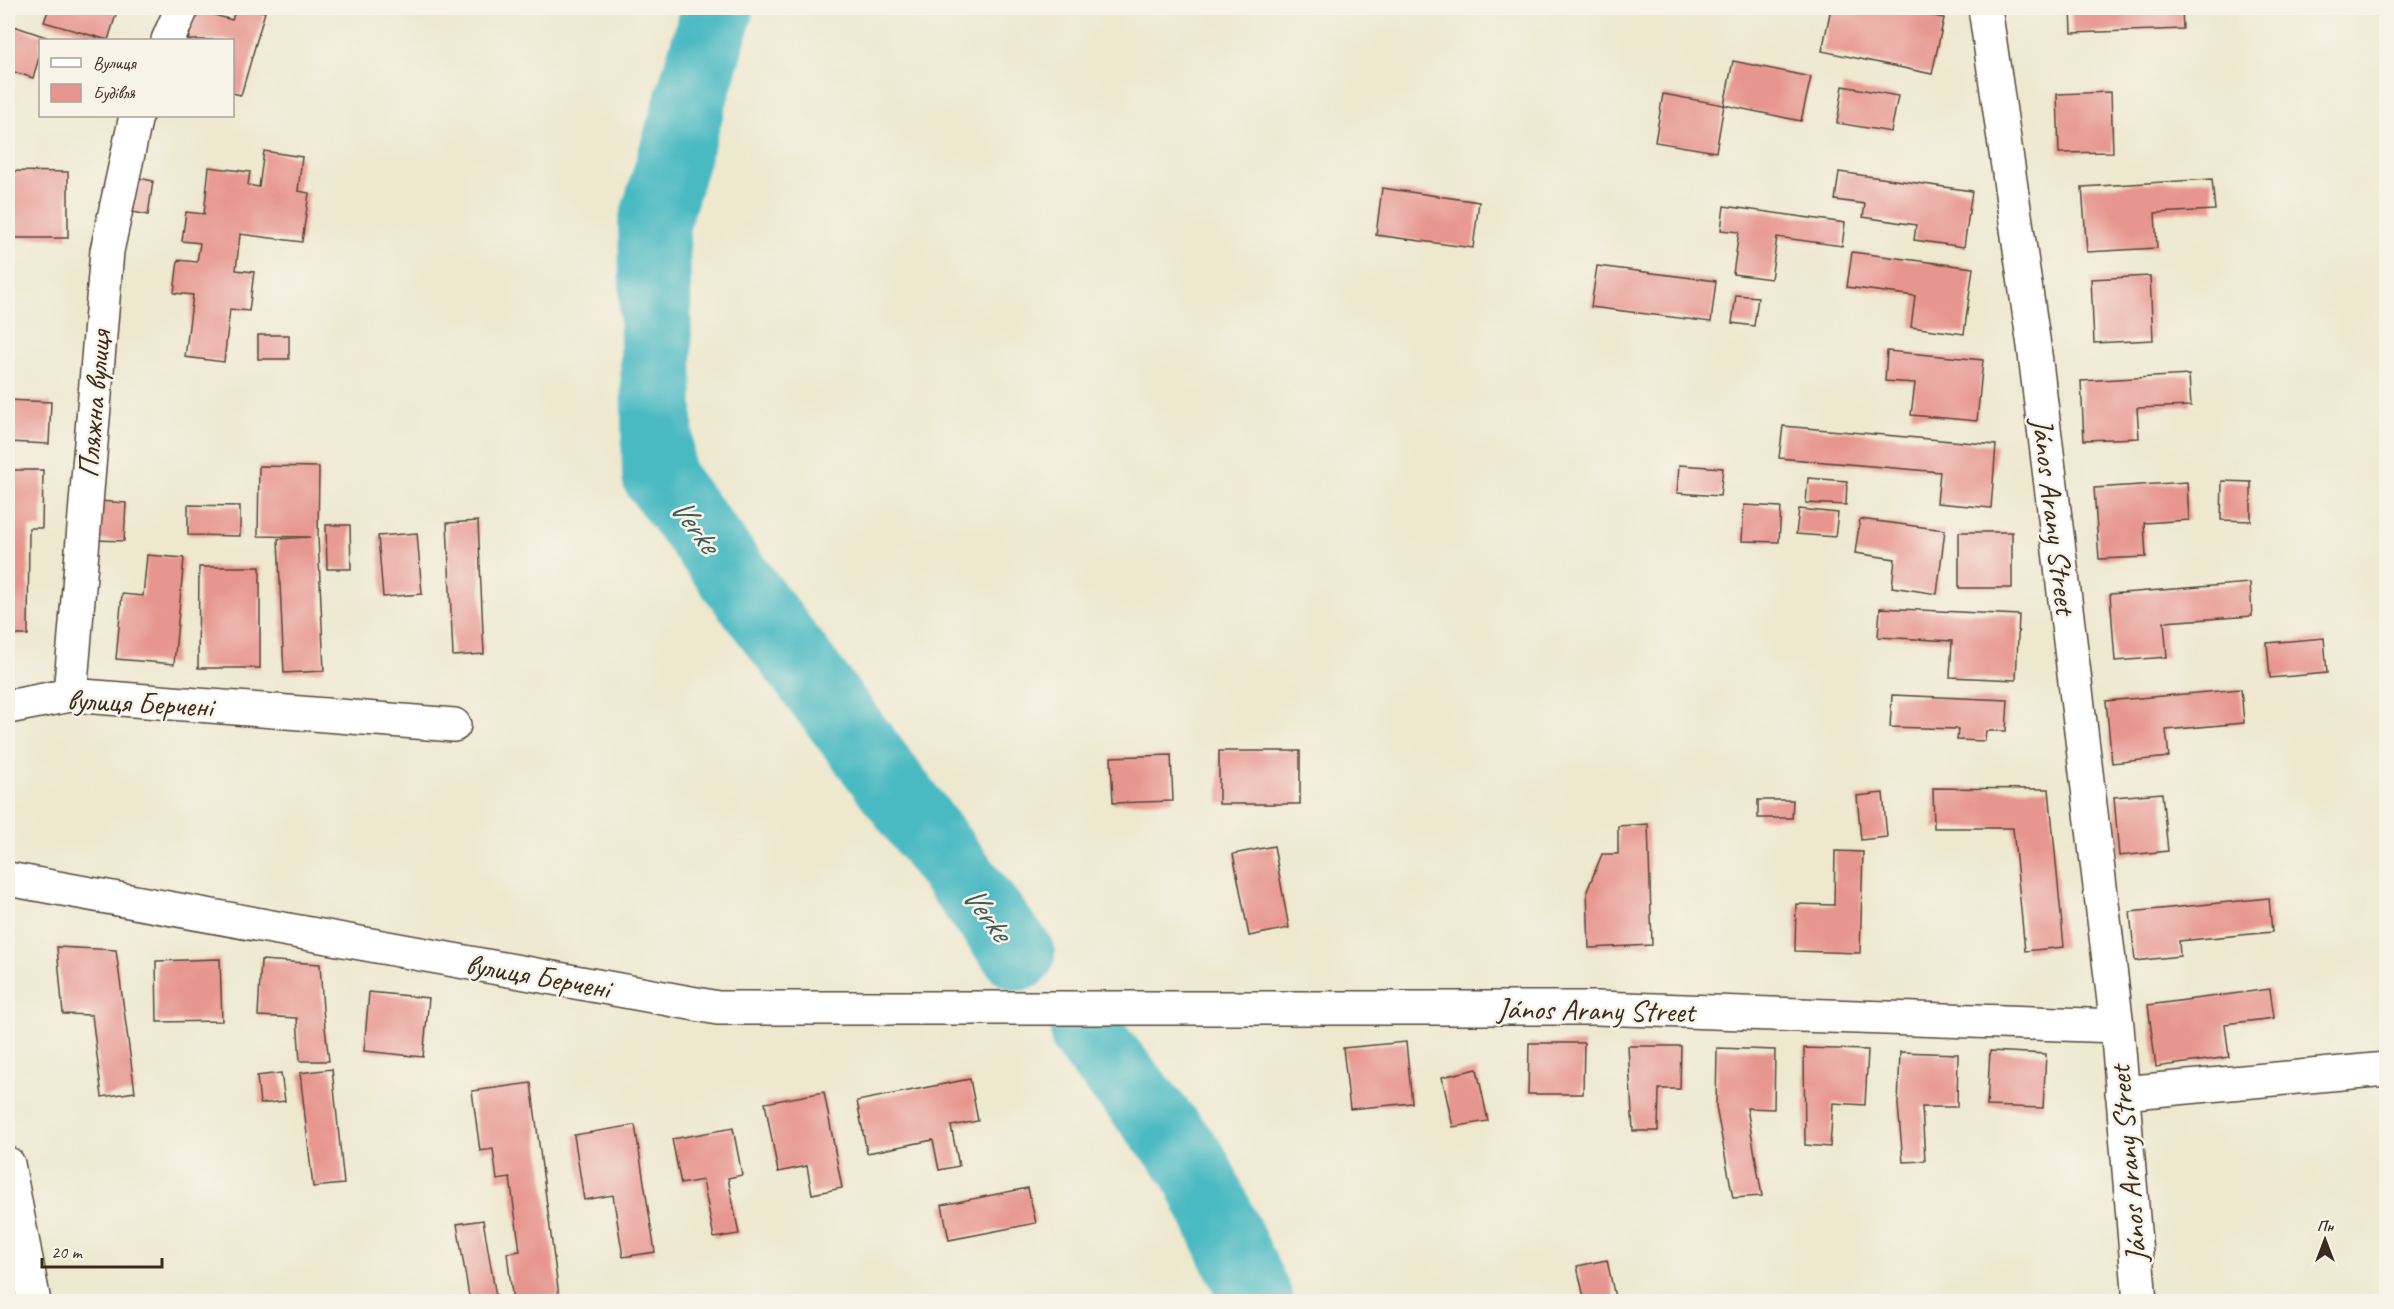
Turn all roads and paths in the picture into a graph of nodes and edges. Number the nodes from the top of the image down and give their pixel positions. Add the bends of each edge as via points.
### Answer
1 (182, 8) edge
2 (1985, 8) edge
3 (168, 39) edge
4 (136, 117) edge
5 (70, 695) junction
6 (8, 707) edge
7 (454, 725) dead end
8 (8, 879) edge
9 (1075, 1008) joint
10 (2117, 1026) junction
11 (2386, 1069) edge
12 (2122, 1093) junction
13 (8, 1164) edge
14 (34, 1302) edge
15 (2140, 1302) edge

1 - 3 street
2 - 10 street, János Arany Street via 2034,346
4 - 5 street, Пляжна вулиця via 106,251
5 - 6 street, вулиця Берчені
5 - 7 street, вулиця Берчені
8 - 9 street, вулиця Берчені via 718,1008
9 - 10 street, János Arany Street via 1596,1008
10 - 12 street, János Arany Street
11 - 12 street
12 - 15 street, János Arany Street
13 - 14 street

